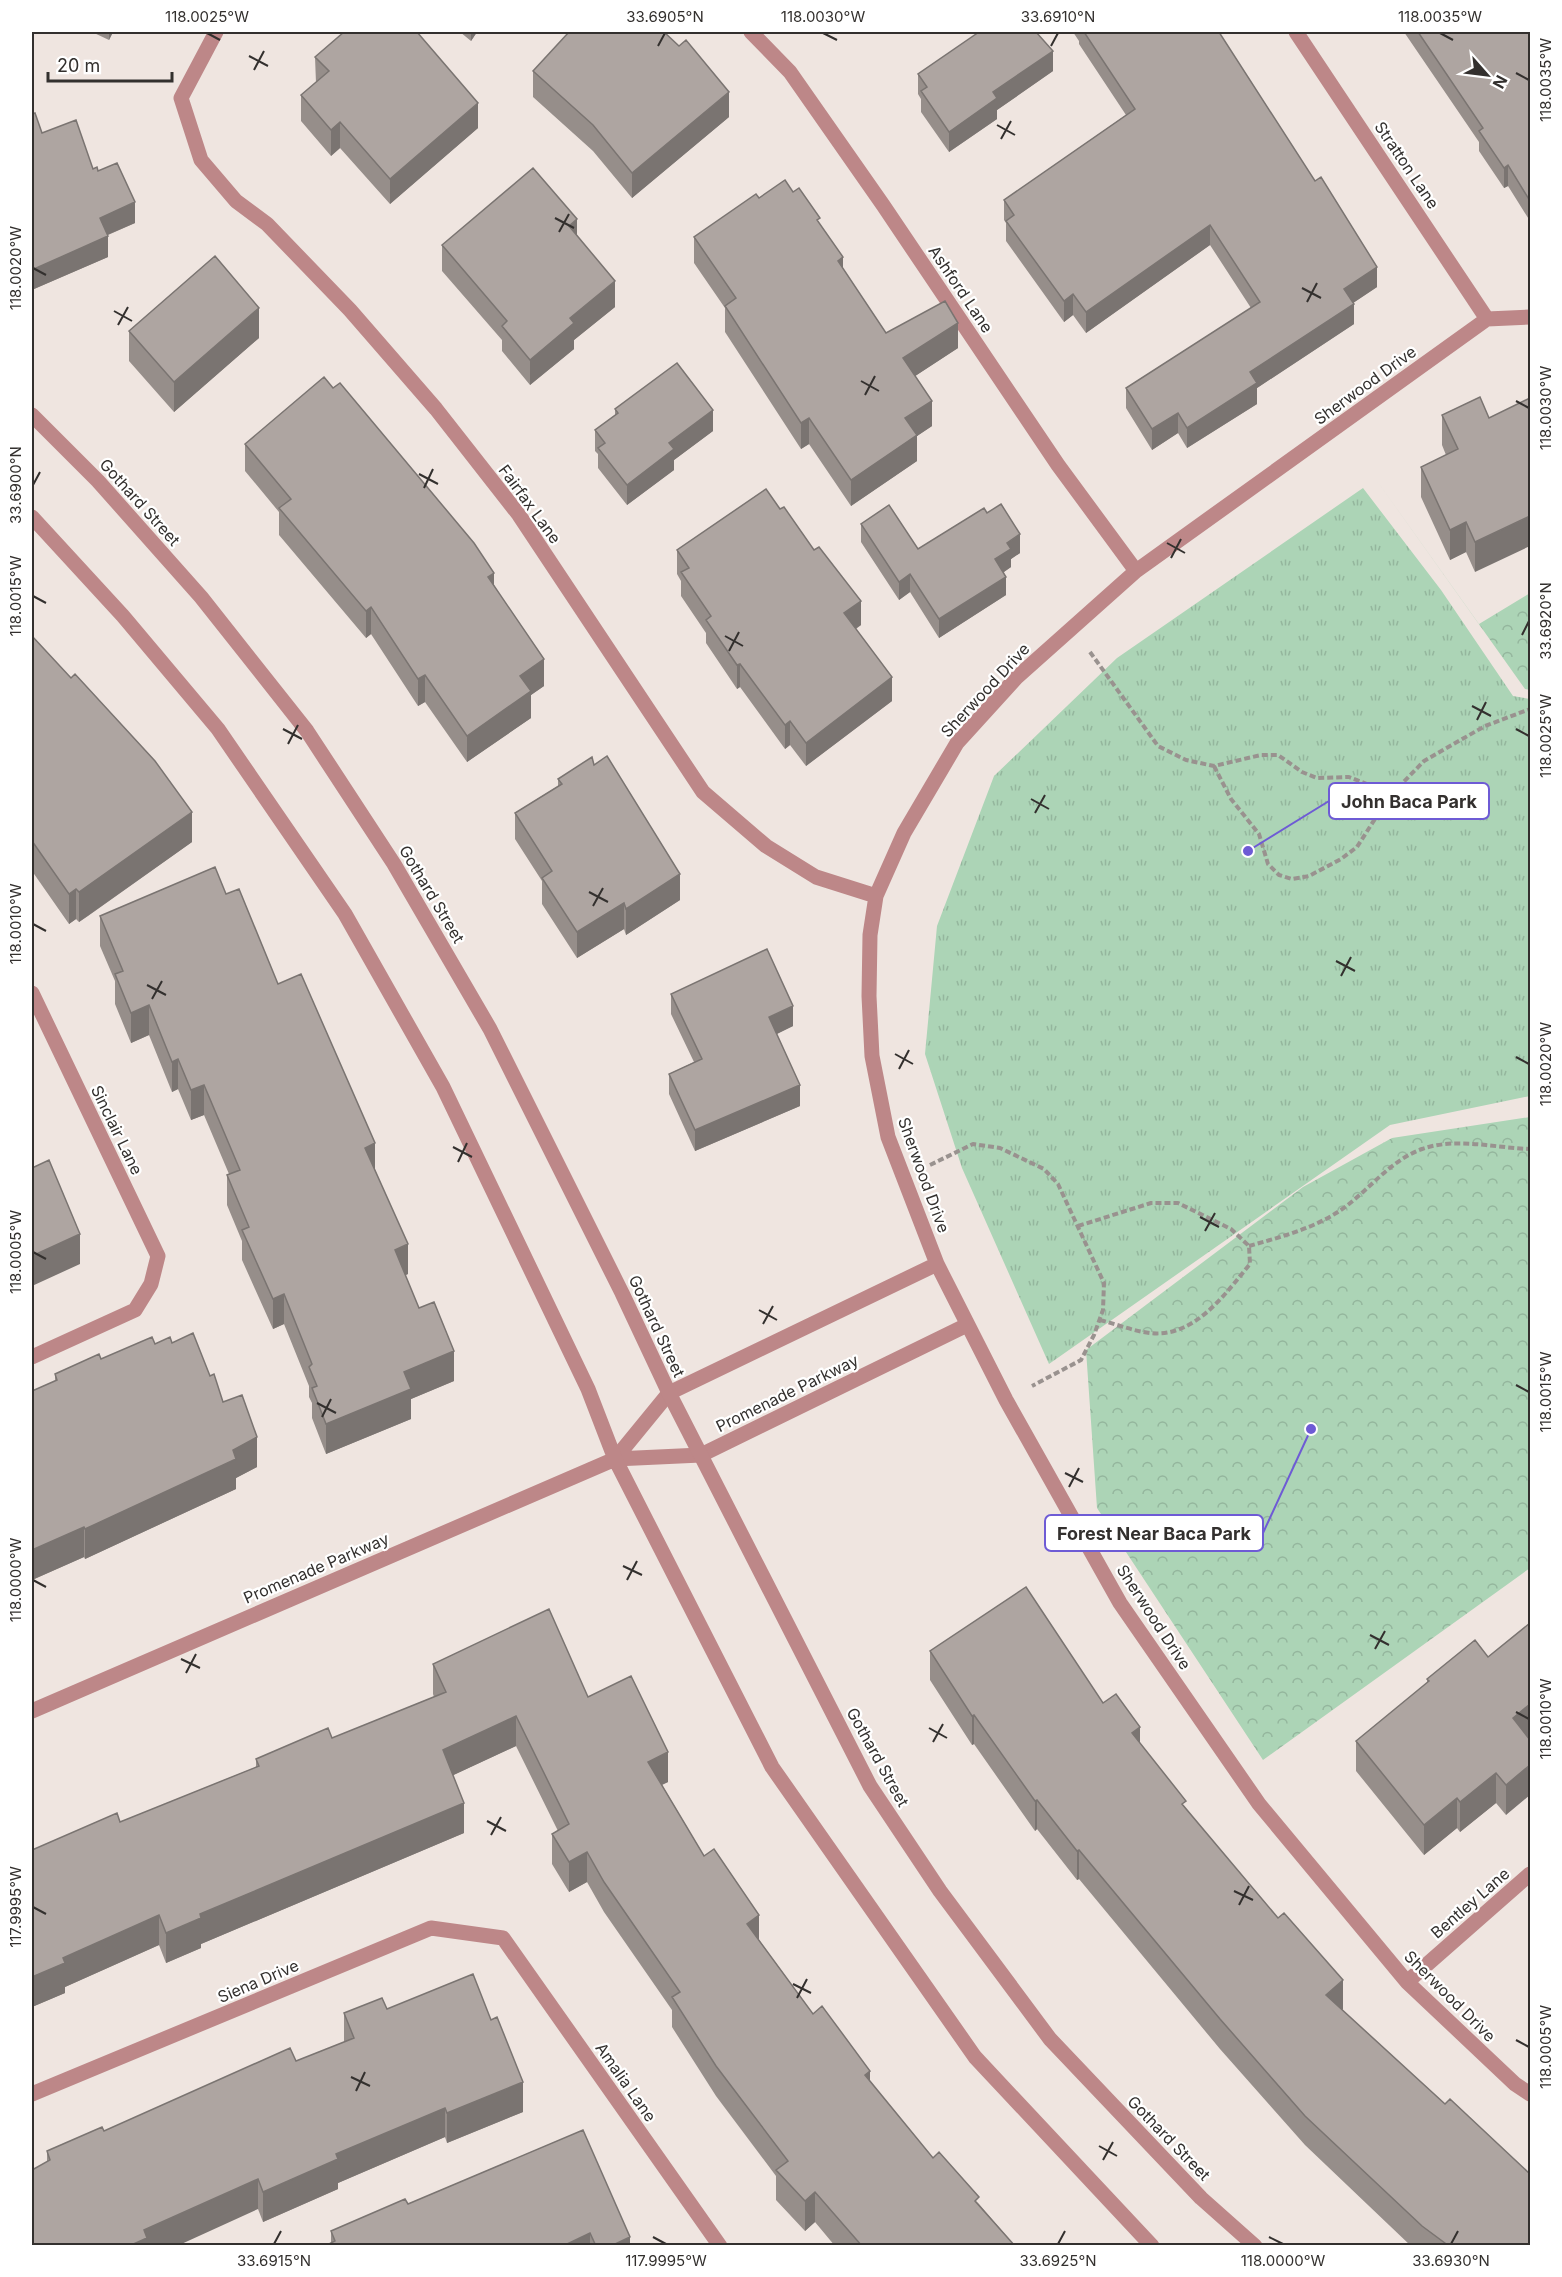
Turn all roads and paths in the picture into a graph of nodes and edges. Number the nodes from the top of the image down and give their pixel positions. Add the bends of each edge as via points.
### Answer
1 (216, 32) edge
2 (751, 32) edge
3 (1296, 32) edge
4 (1530, 317) edge
5 (1487, 319) junction
6 (32, 415) edge
7 (32, 517) edge
8 (1136, 571) junction
9 (1072, 626) junction
10 (1530, 709) edge
11 (1214, 766) junction
12 (1389, 796) junction
13 (876, 896) junction
14 (32, 993) edge
15 (1530, 1149) edge
16 (905, 1176) junction
17 (1078, 1226) junction
18 (1249, 1246) junction
19 (937, 1264) junction
20 (1100, 1320) junction
21 (967, 1325) junction
22 (32, 1357) edge
23 (669, 1393) junction
24 (1006, 1400) junction
25 (700, 1455) junction
26 (615, 1459) junction
27 (32, 1711) edge
28 (1530, 1874) edge
29 (503, 1938) joint
30 (1407, 1982) junction
31 (32, 2094) edge
32 (1530, 2094) edge
33 (720, 2246) edge
34 (1152, 2246) edge
35 (1255, 2246) edge

1 - 13 street, Fairfax Lane via 181,98 201,160 236,201 267,224 350,310 443,417 519,515 703,792 766,846 806,871
2 - 8 street, Ashford Lane via 790,72 1058,465
3 - 5 street, Stratton Lane
4 - 5 street
5 - 8 street, Sherwood Drive
6 - 23 street, Gothard Street via 201,597 307,731 394,864 490,1029
7 - 26 street via 123,616 218,729 345,914 443,1087 588,1389
8 - 9 street, Sherwood Drive
9 - 11 path via 1158,746 1186,760
9 - 13 street, Sherwood Drive via 1016,678 957,743 904,833
10 - 12 path via 1485,726 1424,762
11 - 12 path via 1278,755 1317,778 1349,777
11 - 12 path via 1231,799 1259,834 1268,864 1279,875 1292,879 1309,876 1357,847
13 - 16 street, Sherwood Drive via 870,945 872,1056 888,1137
14 - 22 street, Sinclair Lane via 158,1256 151,1284 135,1310
15 - 18 path via 1450,1143 1421,1149 1388,1168 1348,1205 1306,1229
16 - 17 path via 973,1144 1000,1148 1044,1169 1058,1184
16 - 19 street, Sherwood Drive
17 - 18 path via 1151,1203 1178,1203 1231,1229
17 - 20 path via 1104,1283
18 - 20 path via 1250,1264 1202,1317 1183,1328 1149,1333
19 - 21 street, Sherwood Drive
19 - 23 street, Promenade Parkway
20 - 24 path via 1081,1360
21 - 24 street, Sherwood Drive
21 - 25 street, Promenade Parkway
23 - 25 street, Gothard Street
23 - 26 street, Promenade Parkway
24 - 30 street, Sherwood Drive via 1127,1612 1259,1804
25 - 26 street, Promenade Parkway
25 - 35 street, Gothard Street via 870,1786 940,1891 1050,2039 1201,2198
26 - 27 street, Promenade Parkway
26 - 34 street via 772,1767 975,2057
28 - 30 street, Bentley Lane
29 - 31 street, Siena Drive via 431,1928
29 - 33 street, Amalia Lane
30 - 32 street, Sherwood Drive

